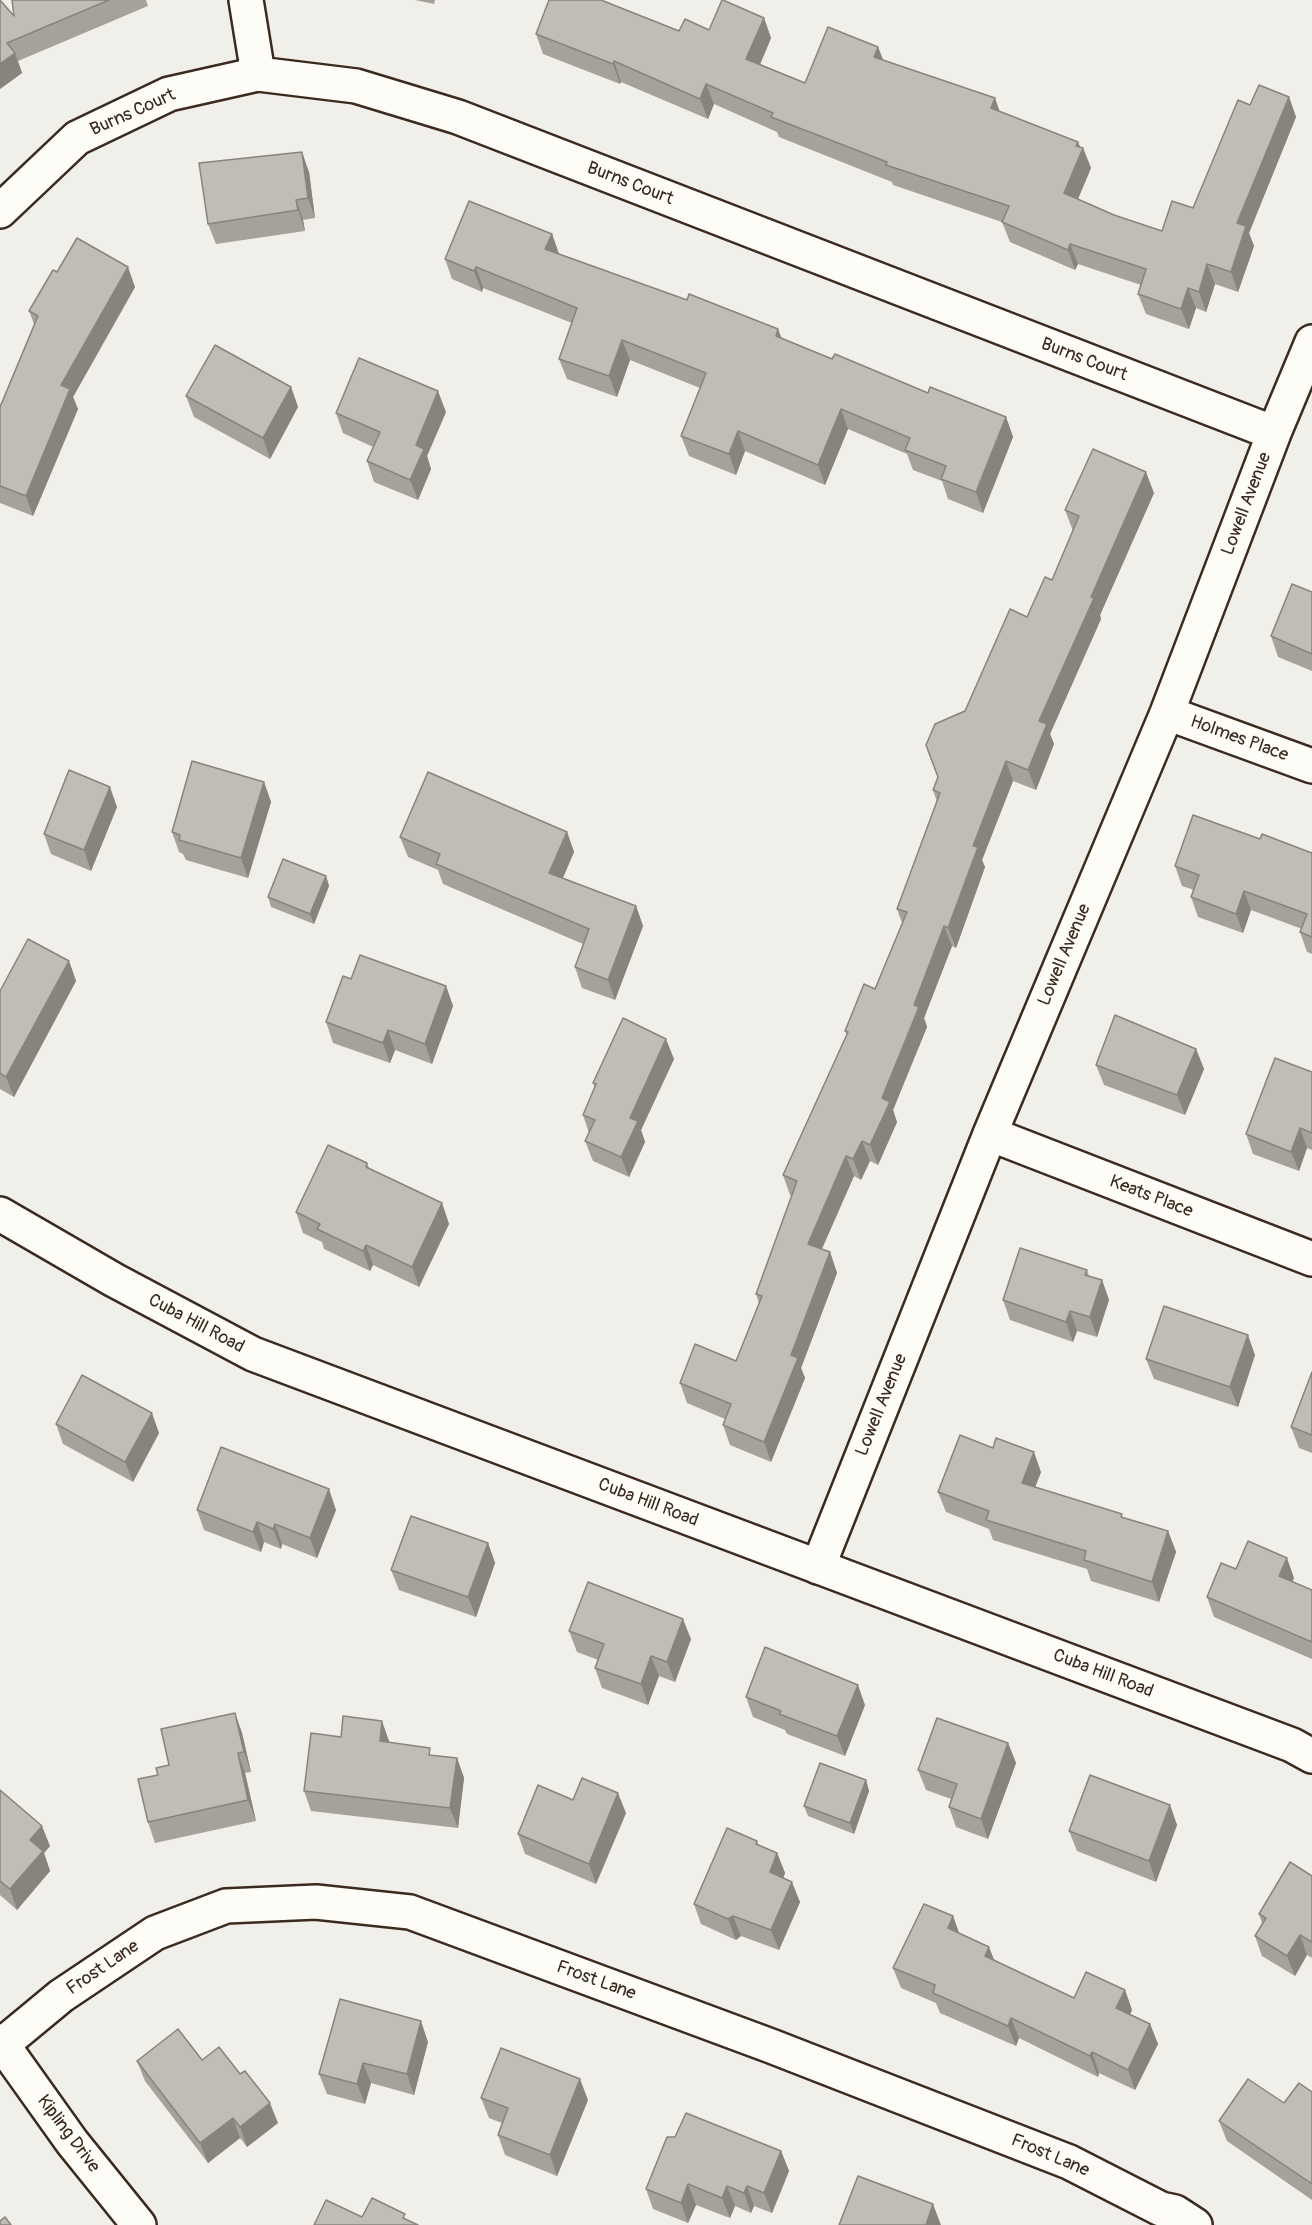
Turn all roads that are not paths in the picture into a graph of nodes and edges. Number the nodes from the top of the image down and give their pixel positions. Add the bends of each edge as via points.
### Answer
1 (246, 0) edge
2 (258, 74) junction
3 (0, 211) edge
4 (1312, 342) edge
5 (1274, 433) junction
6 (1167, 713) junction
7 (1312, 766) edge
8 (990, 1134) junction
9 (0, 1214) edge
10 (1312, 1259) edge
11 (818, 1567) junction
12 (1312, 1756) edge
13 (2, 2043) edge
14 (139, 2225) edge
15 (1195, 2225) edge

1 - 2 street
2 - 3 street, Burns Court via 170,94 77,138
2 - 5 street, Burns Court via 356,86 458,117
4 - 5 street, Lowell Avenue
5 - 6 street, Lowell Avenue
6 - 7 street, Holmes Place
6 - 8 street, Lowell Avenue
8 - 10 street, Keats Place
8 - 11 street, Lowell Avenue
9 - 11 street, Cuba Hill Road via 253,1354
11 - 12 street, Cuba Hill Road via 1292,1745
13 - 14 street, Kipling Drive via 72,2142
13 - 15 street, Frost Lane via 61,1996 155,1933 226,1906 316,1902 410,1912 1069,2162 1176,2212

